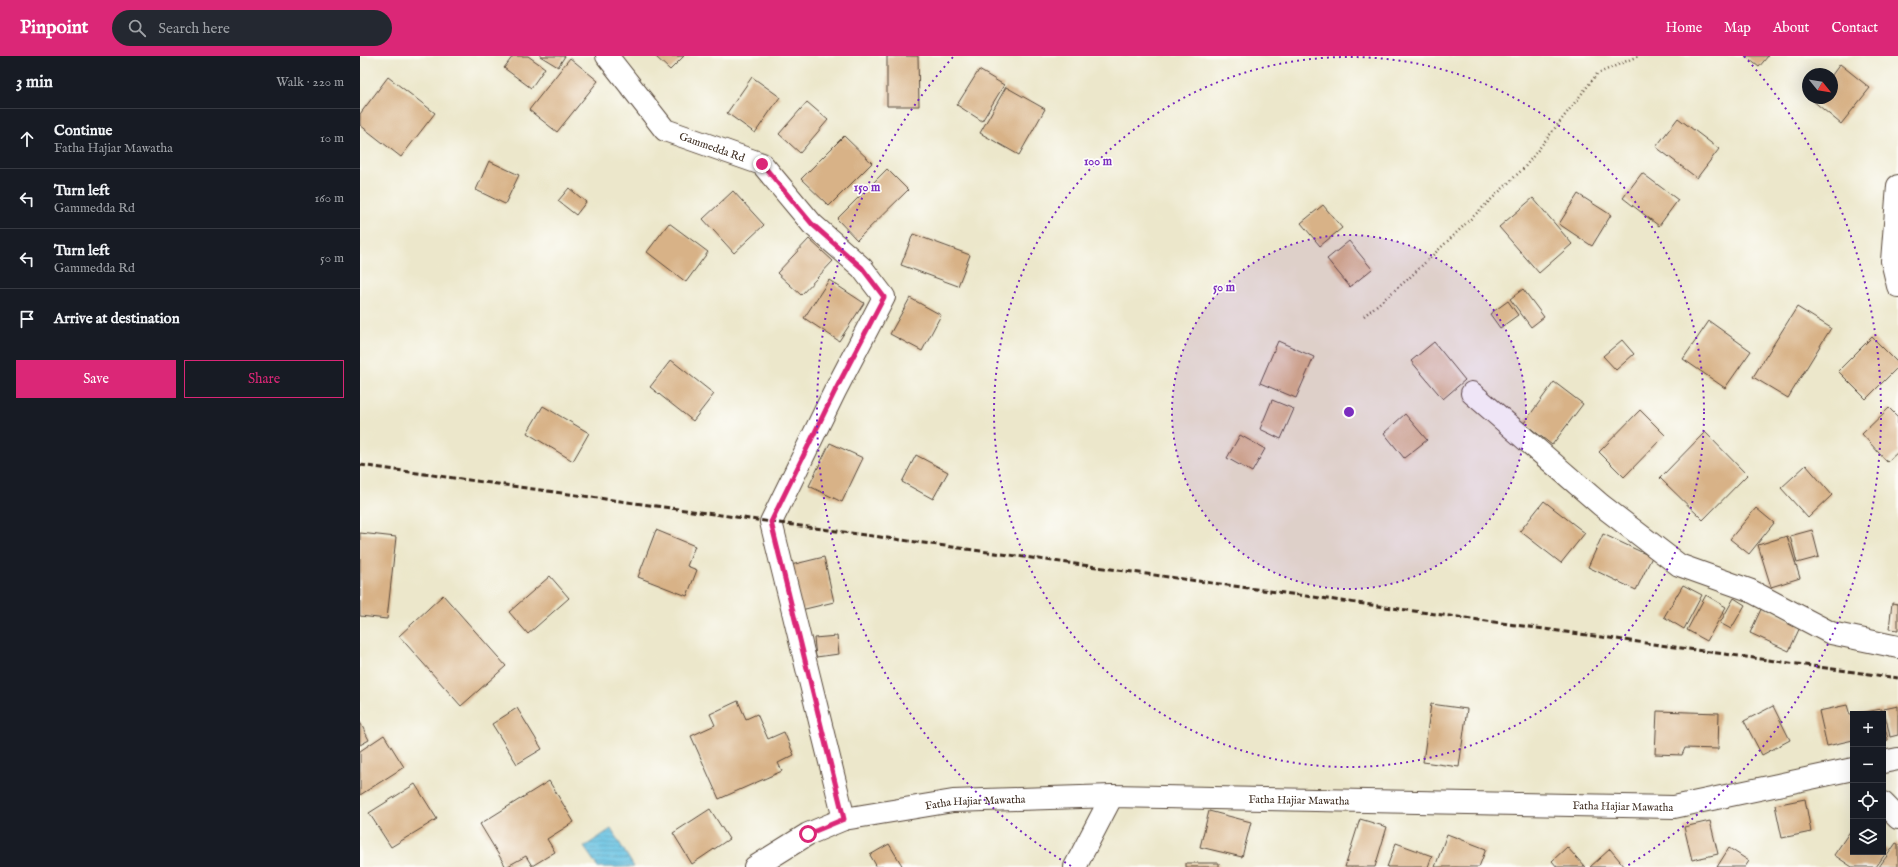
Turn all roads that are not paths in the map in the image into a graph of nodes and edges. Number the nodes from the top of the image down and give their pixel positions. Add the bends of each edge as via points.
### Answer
1 (607, 56) edge
2 (1898, 186) edge
3 (1898, 286) edge
4 (1472, 393) dead end
5 (1898, 647) edge
6 (1898, 759) edge
7 (1886, 761) edge
8 (1850, 770) edge
9 (1112, 796) junction
10 (1886, 806) edge
11 (1898, 818) edge
12 (844, 819) junction
13 (755, 867) edge
14 (1075, 867) edge

1 - 12 street, Gammedda Rd via 665,130 762,164 812,224 862,268 884,297 771,522
2 - 3 street via 1892,261
4 - 5 street via 1601,505 1679,565 1749,590 1831,633
6 - 7 street
8 - 9 street, Fatha Hajiar Mawatha via 1674,807
9 - 12 street, Fatha Hajiar Mawatha via 953,801
9 - 14 street
10 - 11 street
12 - 13 street, Fatha Hajiar Mawatha via 808,834

